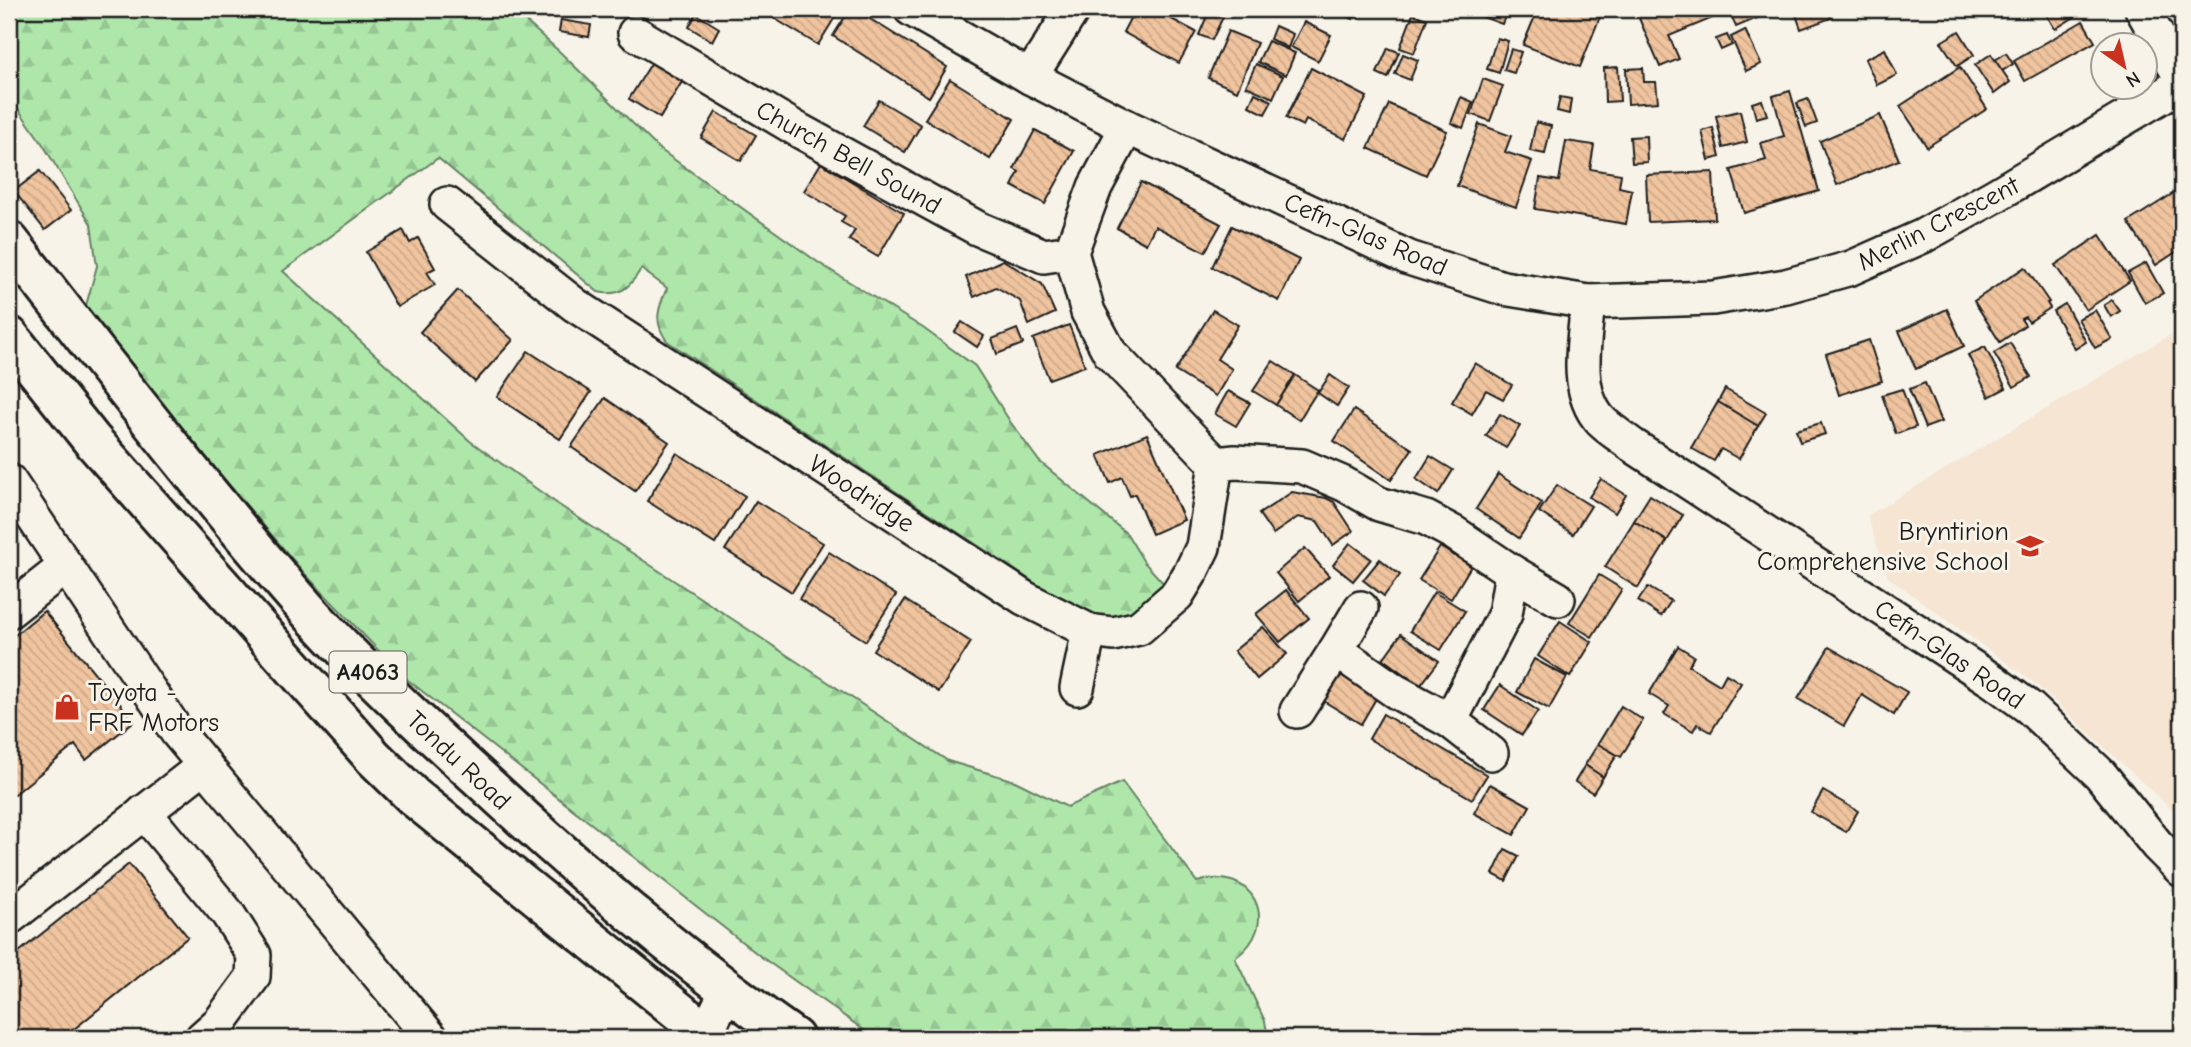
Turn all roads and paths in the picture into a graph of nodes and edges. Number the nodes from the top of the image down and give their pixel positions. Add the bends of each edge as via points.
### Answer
1 (911, 9) edge
2 (1073, 9) edge
3 (2142, 9) edge
4 (635, 33) dead end
5 (1030, 78) junction
6 (2182, 79) edge
7 (2182, 85) edge
8 (1127, 127) junction
9 (447, 204) dead end
10 (9, 241) edge
11 (1072, 252) junction
12 (1588, 302) junction
13 (9, 336) edge
14 (1216, 464) junction
15 (9, 481) edge
16 (66, 566) junction
17 (1512, 572) junction
18 (1558, 599) dead end
19 (1361, 608) dead end
20 (9, 611) edge
21 (1088, 631) junction
22 (1336, 650) junction
23 (1077, 688) dead end
24 (1297, 711) dead end
25 (1450, 721) junction
26 (1491, 753) dead end
27 (205, 765) junction
28 (144, 812) junction
29 (2182, 870) edge
30 (9, 918) edge
31 (727, 991) junction
32 (707, 1037) edge
33 (202, 1038) edge
34 (431, 1038) edge
35 (794, 1038) edge

1 - 5 street, Cefn-Glas Road
2 - 5 street
3 - 6 street
4 - 11 street, Church Bell Sound via 977,228 1044,256
5 - 8 street, Cefn-Glas Road
7 - 12 street, Merlin Crescent via 1948,222 1851,268 1786,286 1713,298
8 - 11 street via 1095,187
8 - 12 street, Cefn-Glas Road via 1409,258 1503,288
9 - 21 street, Woodridge via 587,313 1024,598
10 - 31 main road, Tondu Road / A4063 via 196,480 313,616 558,852
11 - 14 street via 1088,312 1110,353
12 - 29 street, Cefn-Glas Road via 1584,373 1587,397 1600,419 1632,445 2030,708 2100,774
13 - 32 main road, Tondu Road / A4063 via 91,439 373,757 414,797
14 - 17 street via 1302,466 1380,503 1426,518
14 - 21 street, Woodridge via 1203,547 1177,595 1139,628 1113,634
15 - 16 street
16 - 20 street
16 - 27 street via 177,732
17 - 18 street
17 - 25 street via 1505,614
19 - 22 street
21 - 23 street
22 - 24 street
22 - 25 street via 1395,691
25 - 26 street
27 - 28 street
27 - 34 street
28 - 30 street
28 - 33 street via 228,914 254,955 253,977 220,1022
31 - 32 street
31 - 35 main road, Tondu Road / A4063

